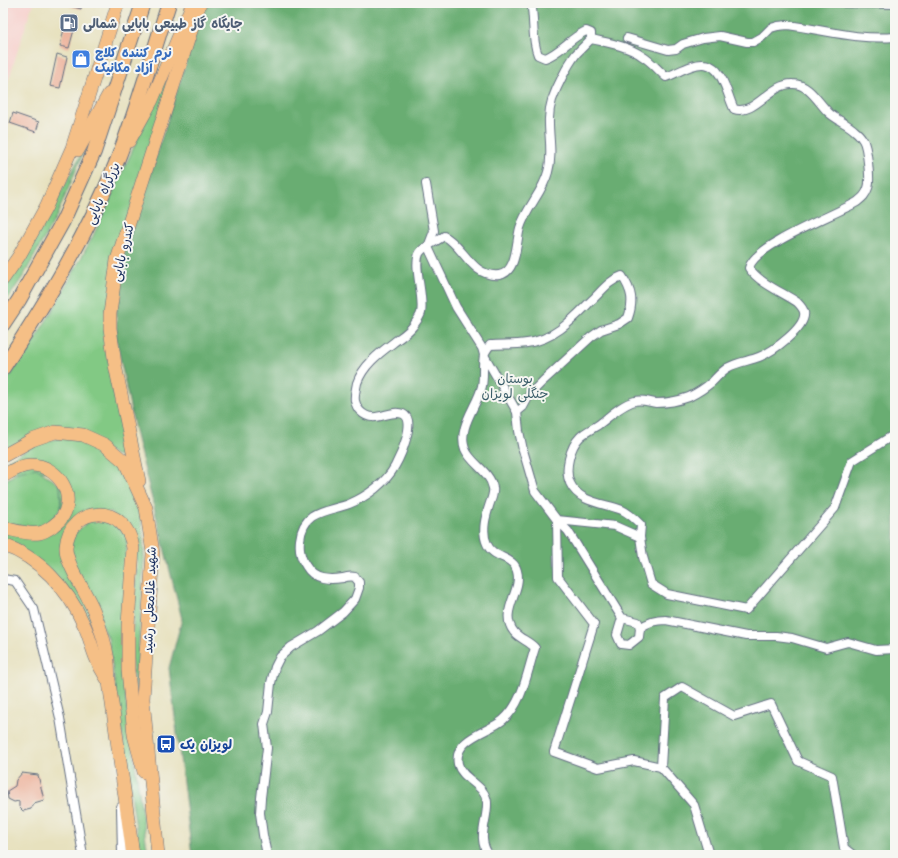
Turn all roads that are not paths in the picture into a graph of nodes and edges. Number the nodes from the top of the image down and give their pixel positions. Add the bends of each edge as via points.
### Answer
1 (118, 3) edge
2 (143, 3) edge
3 (169, 3) edge
4 (192, 3) edge
5 (200, 3) edge
6 (531, 3) edge
7 (845, 3) edge
8 (895, 4) edge
9 (895, 37) edge
10 (627, 38) dead end
11 (591, 39) junction
12 (121, 73) junction
13 (117, 161) junction
14 (426, 184) dead end
15 (46, 207) junction
16 (428, 247) junction
17 (3, 278) edge
18 (3, 324) edge
19 (484, 354) junction
20 (3, 368) edge
21 (518, 412) junction
22 (895, 434) edge
23 (3, 456) edge
24 (3, 476) edge
25 (146, 508) junction
26 (558, 520) junction
27 (3, 528) edge
28 (640, 537) junction
29 (3, 545) edge
30 (3, 579) edge
31 (622, 618) junction
32 (640, 628) junction
33 (895, 649) edge
34 (109, 682) junction
35 (661, 767) junction
36 (121, 774) junction
37 (154, 806) junction
38 (83, 855) edge
39 (122, 855) edge
40 (133, 855) edge
41 (158, 855) edge
42 (267, 855) edge
43 (489, 855) edge
44 (709, 855) edge
45 (853, 855) edge

1 - 15 main road via 72,148
2 - 12 highway, بزرگراه بابایی
3 - 13 highway, بزرگراه بابایی
4 - 13 main road via 152,100
5 - 25 main road, کندرو بابایی via 117,260 110,314 115,365
6 - 11 street via 534,47 538,55 545,58 551,56 576,35 586,31 591,33
7 - 8 street
9 - 10 street via 850,36 788,25 771,28 753,42 720,36 703,38 668,50
11 - 16 street via 570,63 553,98 549,115 551,154 548,172 525,213 512,265 507,272 500,275 484,272 467,260 450,239 444,236
11 - 28 street via 641,55 666,77 693,65 710,66 722,76 734,109 739,111 746,110 779,87 801,85 828,112 854,129 864,140 870,178 865,195 857,202 784,239 750,263 752,274 801,306 804,318 801,326 793,334 761,357 728,367 704,388 689,397 672,402 630,402 581,436 573,446 567,469 569,483 574,490 582,497 630,514 641,525
12 - 15 main road
12 - 18 highway, بزرگراه بابایی via 94,152 63,221
13 - 20 highway, بزرگراه بابایی via 84,232 40,312
14 - 16 street via 434,231
15 - 17 main road via 19,256
16 - 19 street via 456,307
16 - 42 street via 421,250 417,257 421,313 412,327 367,365 359,377 355,390 358,409 365,416 374,418 395,413 407,417 407,434 396,465 380,485 349,504 315,514 302,529 300,551 308,570 324,579 355,578 359,582 359,588 355,599 343,612 292,647 280,657 275,667 264,724 267,748 260,813
19 - 21 street
19 - 21 street via 490,345 529,343 549,336 573,318 611,280 622,276 627,284 632,307 628,318 590,337 534,390
19 - 43 street via 482,388 467,420 464,448 494,488 484,532 489,549 512,562 518,572 508,617 511,627 520,638 535,648 518,700 510,712 503,720 472,737 463,745 459,754 458,764 482,789 487,801 483,843
21 - 26 street via 523,450 535,492
22 - 28 street via 852,461 835,508 746,610 667,594 651,584
23 - 25 main road, شهید غلامعلی رشید via 32,440 55,432 83,435 105,445 125,462
24 - 27 main road via 14,469 30,465 41,466 57,476 64,486 67,502 60,520 48,530 30,533
25 - 37 main road, شهید غلامعلی رشید via 153,553 143,700
26 - 28 street via 615,526
26 - 31 street via 568,531
26 - 35 street via 558,577 594,624 554,752 598,768 634,760
29 - 34 main road via 24,555 60,585 83,622
30 - 38 street via 15,581 34,609 60,718
31 - 32 street via 638,622
31 - 32 street via 617,635 622,644 629,645 635,641 639,637
32 - 33 street via 650,622 666,620 746,636 792,638 826,648 848,642 876,650
34 - 36 main road
34 - 37 main road via 107,655 101,629 66,553 73,528 82,519 100,514 119,521 127,529 132,541 127,645 130,697 134,735
35 - 44 street via 694,805
35 - 45 street via 665,698 682,687 734,716 771,704 798,761 832,776 844,848
36 - 39 street
36 - 40 main road
37 - 41 main road, شهید غلامعلی رشید

